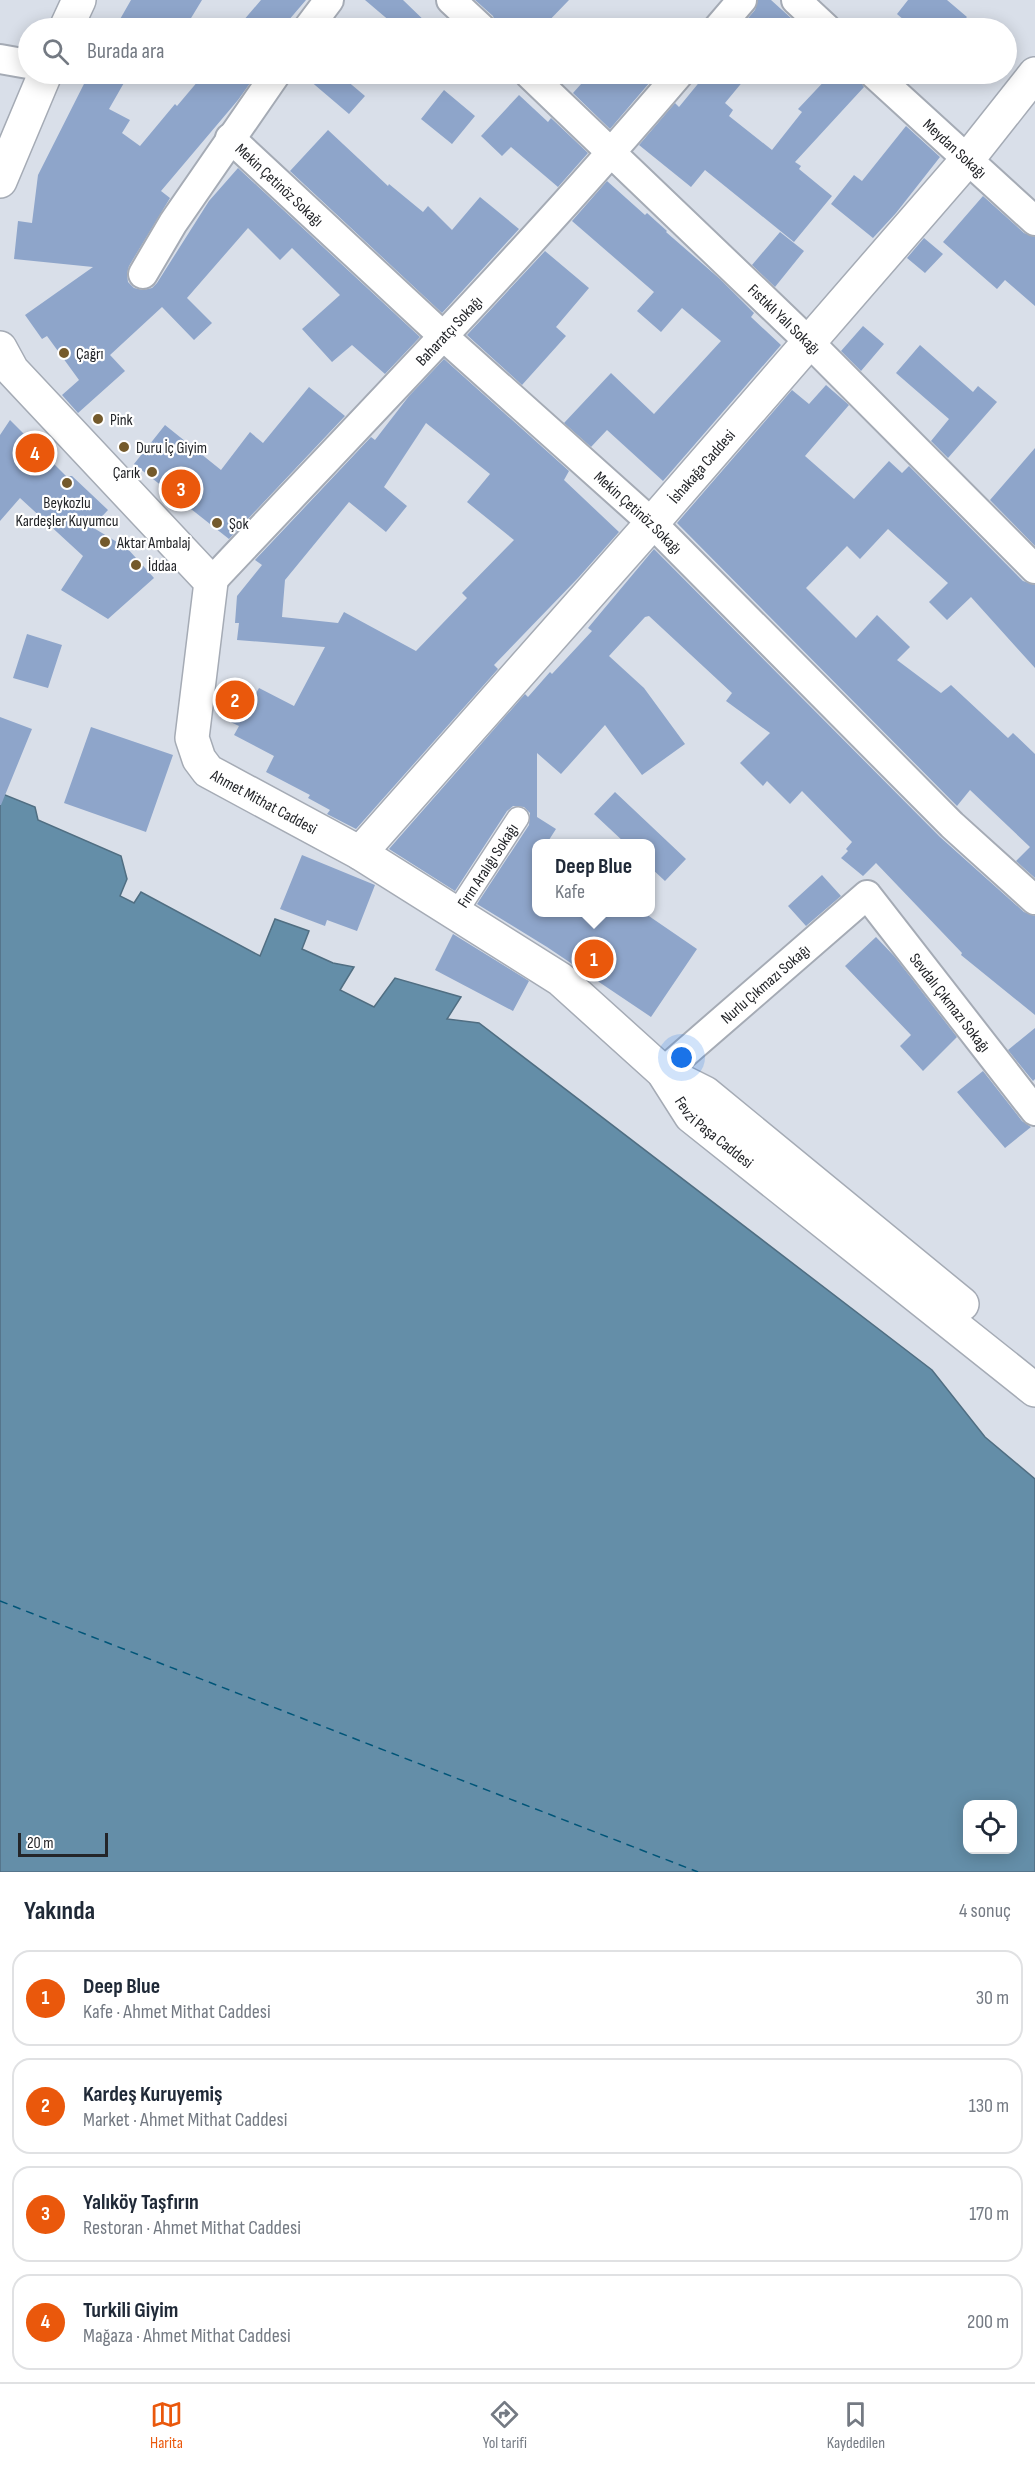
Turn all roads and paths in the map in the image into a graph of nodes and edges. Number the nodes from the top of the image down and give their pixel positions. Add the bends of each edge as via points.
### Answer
1 (79, 0) edge
2 (329, 0) edge
3 (451, 0) edge
4 (742, 0) edge
5 (796, 0) edge
6 (71, 18) edge
7 (316, 18) edge
8 (471, 18) edge
9 (726, 18) edge
10 (815, 18) edge
11 (0, 59) edge
12 (18, 62) edge
13 (1035, 74) edge
14 (41, 84) edge
15 (269, 84) edge
16 (540, 84) edge
17 (670, 84) edge
18 (885, 84) edge
19 (230, 138) junction
20 (612, 152) junction
21 (967, 160) junction
22 (0, 181) edge
23 (1035, 221) edge
24 (142, 274) dead end
25 (443, 336) junction
26 (808, 341) junction
27 (5, 366) edge
28 (652, 523) junction
29 (1035, 569) edge
30 (212, 582) junction
31 (518, 818) dead end
32 (360, 853) junction
33 (867, 895) joint
34 (1035, 900) edge
35 (456, 913) junction
36 (663, 1072) junction
37 (1035, 1111) edge
38 (1035, 1363) edge
39 (1035, 1390) edge

1 - 6 main road
2 - 7 street
3 - 8 street
4 - 9 street
5 - 10 street
11 - 12 street
13 - 21 main road, İshakağa Caddesi
14 - 22 main road
15 - 19 street
16 - 20 street, Fıstıklı Yalı Sokağı
17 - 20 street, Baharatçı Sokağı
18 - 21 street, Meydan Sokağı
19 - 24 street
19 - 25 street, Mekin Çetinöz Sokağı
20 - 25 street, Baharatçı Sokağı
20 - 26 street, Fıstıklı Yalı Sokağı
21 - 23 street, Meydan Sokağı
21 - 26 main road, İshakağa Caddesi
25 - 28 street, Mekin Çetinöz Sokağı
25 - 30 street, Baharatçı Sokağı
26 - 28 main road, İshakağa Caddesi
26 - 29 street, Fıstıklı Yalı Sokağı
27 - 30 main road
28 - 32 main road, İshakağa Caddesi
28 - 34 street, Mekin Çetinöz Sokağı via 952,825
30 - 32 main road, Ahmet Mithat Caddesi via 192,738 199,759 208,771
31 - 35 street, Fırın Aralığı Sokağı
32 - 35 main road, Ahmet Mithat Caddesi
33 - 36 street, Nurlu Çıkmazı Sokağı
33 - 37 street, Sevdalı Çıkmazı Sokağı
35 - 36 main road, Ahmet Mithat Caddesi via 560,979
36 - 38 main road, Fevzi Paşa Caddesi via 705,1093
36 - 39 main road, Fevzi Paşa Caddesi via 690,1116

